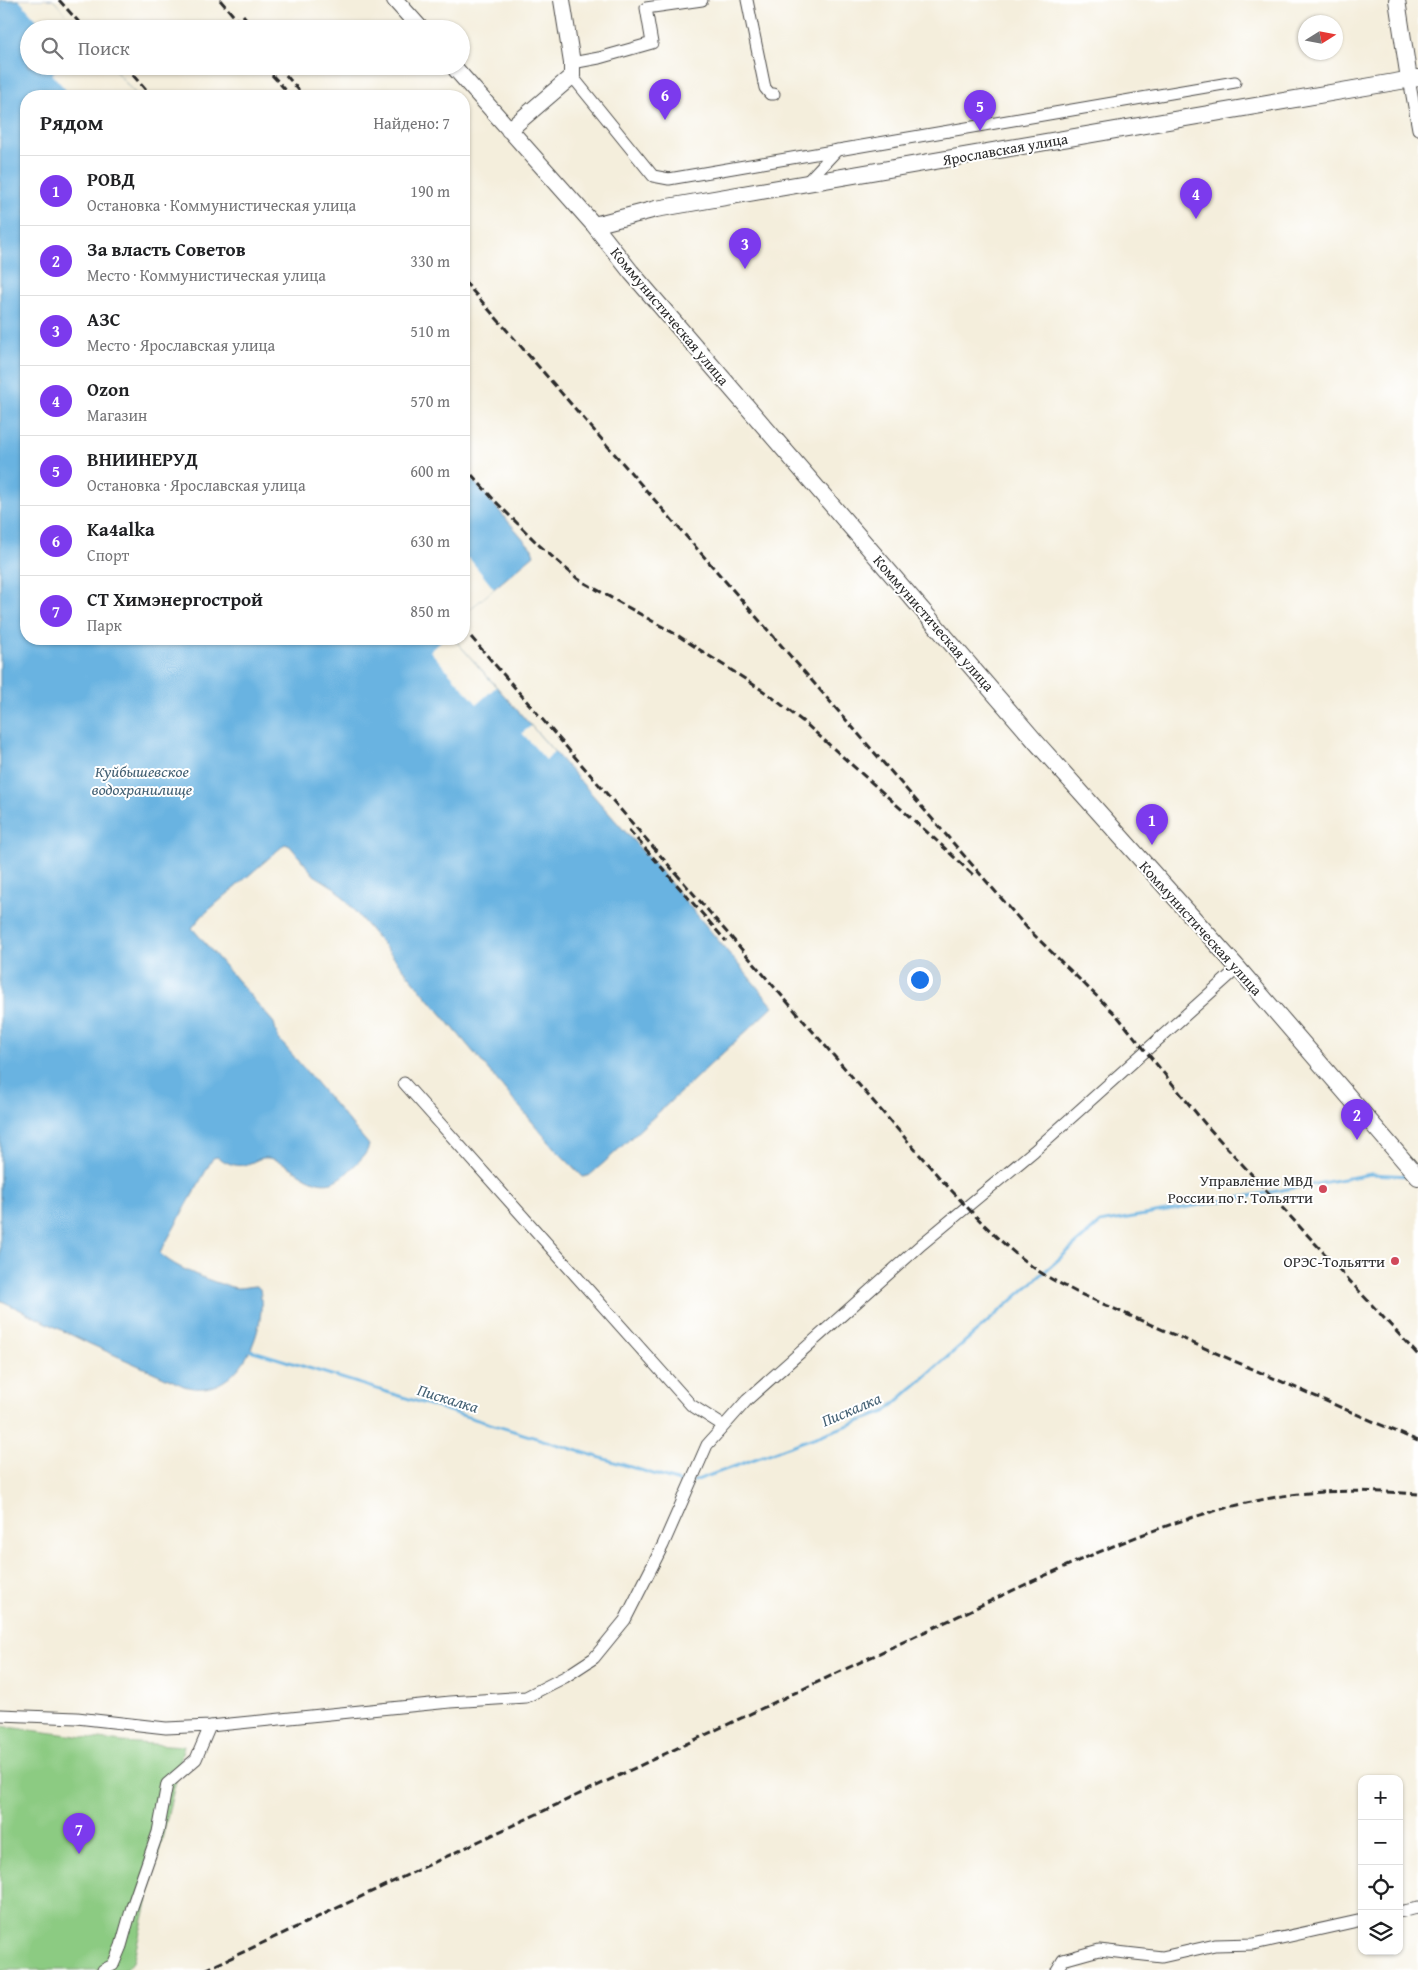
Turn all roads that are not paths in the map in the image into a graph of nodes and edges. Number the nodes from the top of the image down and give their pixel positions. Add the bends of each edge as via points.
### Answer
1 (395, 0) edge
2 (562, 0) edge
3 (702, 0) edge
4 (748, 0) edge
5 (1396, 0) edge
6 (412, 20) edge
7 (572, 70) junction
8 (461, 75) edge
9 (1414, 79) edge
10 (1235, 82) dead end
11 (774, 94) dead end
12 (1418, 129) edge
13 (509, 130) junction
14 (838, 150) junction
15 (806, 183) junction
16 (594, 225) junction
17 (1238, 968) junction
18 (404, 1083) dead end
19 (1418, 1177) edge
20 (724, 1426) junction
21 (0, 1715) edge
22 (210, 1726) junction
23 (1418, 1908) edge
24 (1403, 1911) edge
25 (1358, 1921) edge
26 (103, 1970) edge
27 (1057, 1970) edge

1 - 6 main road
2 - 7 main road
3 - 7 street via 646,8 652,43 599,58
4 - 11 street via 765,88
5 - 9 main road
7 - 13 main road
7 - 14 street via 653,176 669,179
8 - 13 main road, Коммунистическая улица
9 - 12 street
9 - 15 main road, Ярославская улица
10 - 14 street
13 - 16 main road, Коммунистическая улица
14 - 15 street
15 - 16 main road, Ярославская улица via 656,209
16 - 17 main road, Коммунистическая улица via 1036,742
17 - 19 main road, Коммунистическая улица
17 - 20 street via 1034,1151 922,1244 747,1400
18 - 20 street via 691,1405
20 - 22 street via 707,1445 663,1545 625,1620 594,1658 565,1677 526,1697
21 - 22 street via 77,1718 166,1728
22 - 26 street via 196,1759 168,1784 158,1832 121,1946 113,1965
23 - 24 street
25 - 27 street via 1254,1944 1215,1945 1162,1957 1099,1950 1063,1960

